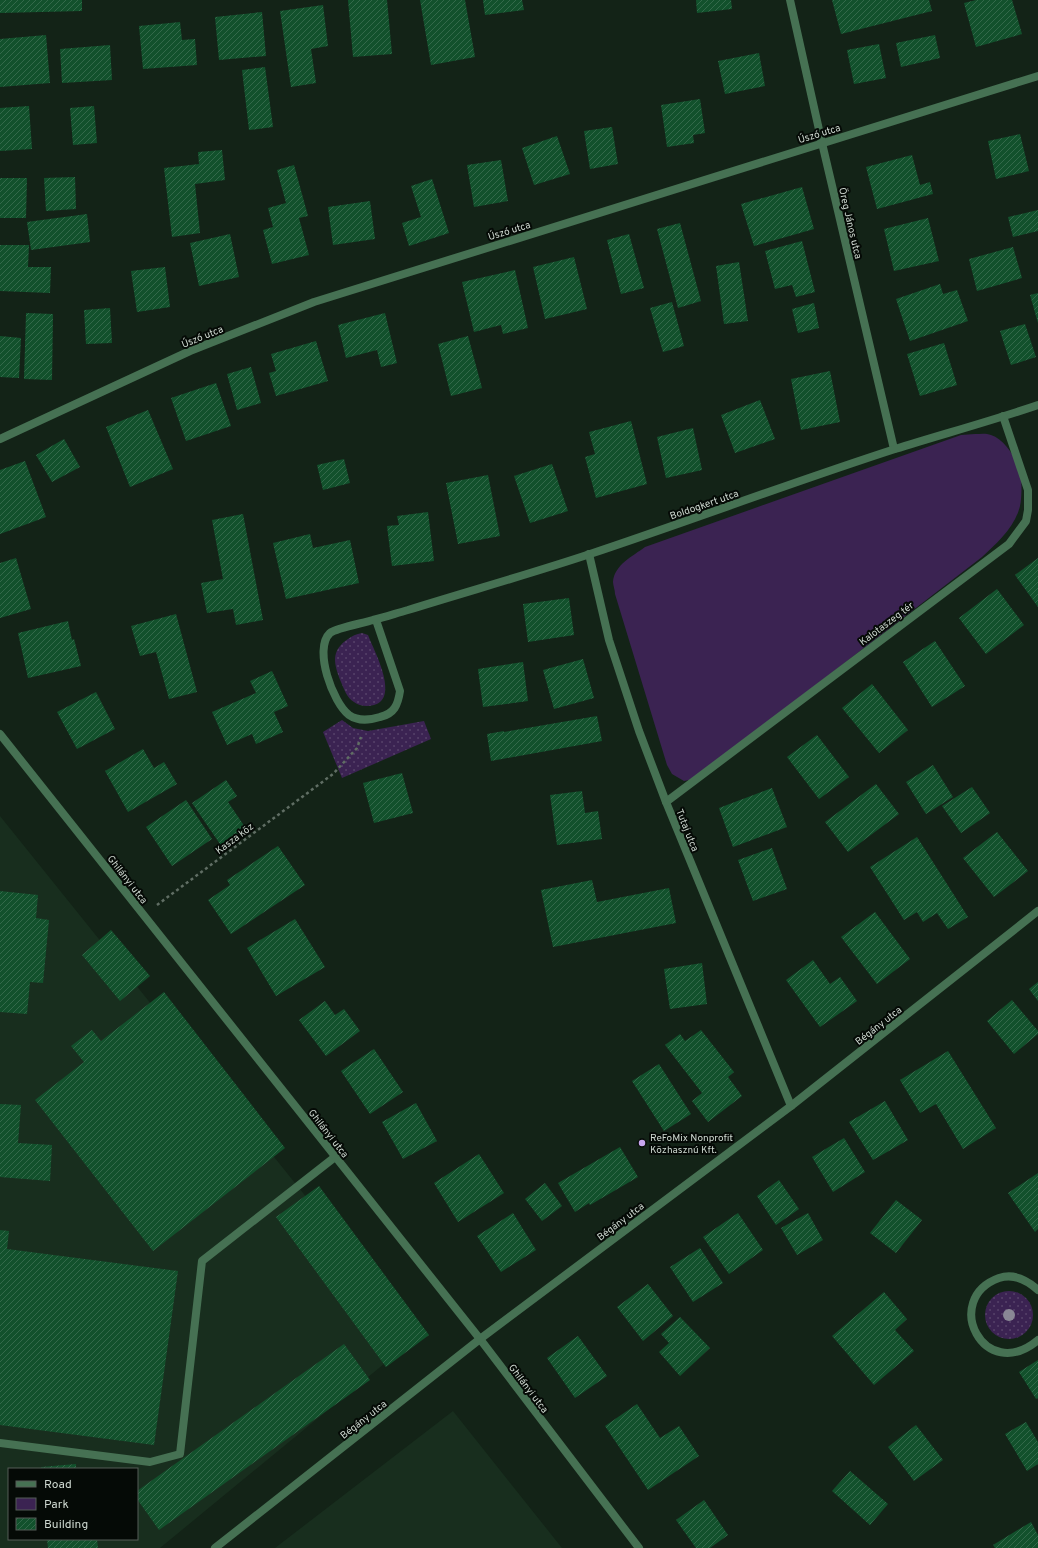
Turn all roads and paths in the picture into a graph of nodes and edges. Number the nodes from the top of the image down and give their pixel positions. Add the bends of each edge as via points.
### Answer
1 (790, 0) edge
2 (1038, 76) edge
3 (822, 143) junction
4 (1038, 405) edge
5 (1003, 416) junction
6 (0, 439) edge
7 (894, 449) junction
8 (589, 554) junction
9 (376, 620) junction
10 (368, 720) junction
11 (0, 734) edge
12 (666, 802) junction
13 (1038, 911) edge
14 (144, 915) junction
15 (791, 1106) junction
16 (335, 1157) junction
17 (1038, 1290) edge
18 (480, 1339) junction
19 (1038, 1340) edge
20 (0, 1443) edge
21 (215, 1548) edge
22 (639, 1548) edge

1 - 3 street, Öreg János utca
2 - 3 street, Úszó utca
3 - 6 street, Úszó utca via 314,302 190,351
3 - 7 street, Öreg János utca
4 - 5 street, Boldogkert utca
5 - 7 street, Boldogkert utca
5 - 12 street, Kalotaszeg tér via 1028,490 1026,521 1009,544
7 - 8 street, Boldogkert utca
8 - 9 street, Boldogkert utca
8 - 12 street, Tutaj utca via 609,640
9 - 10 street via 400,691 394,711 386,716
9 - 10 street, Boldogkert utca via 332,631 323,647 328,678 340,706 358,719
10 - 14 path, Kasza köz via 357,748 333,774
11 - 14 street, Ghilányi utca
12 - 15 street, Tutaj utca
13 - 15 street, Bégány utca
14 - 16 street, Ghilányi utca
15 - 18 street, Bégány utca
16 - 18 street, Ghilányi utca
16 - 20 street via 202,1261 180,1454 150,1462
17 - 19 street via 1029,1282 1017,1277 1003,1277 991,1281 980,1290 973,1301 971,1314 973,1327 979,1339 989,1348 1002,1353 1015,1353 1028,1349
18 - 21 street, Bégány utca
18 - 22 street, Ghilányi utca

